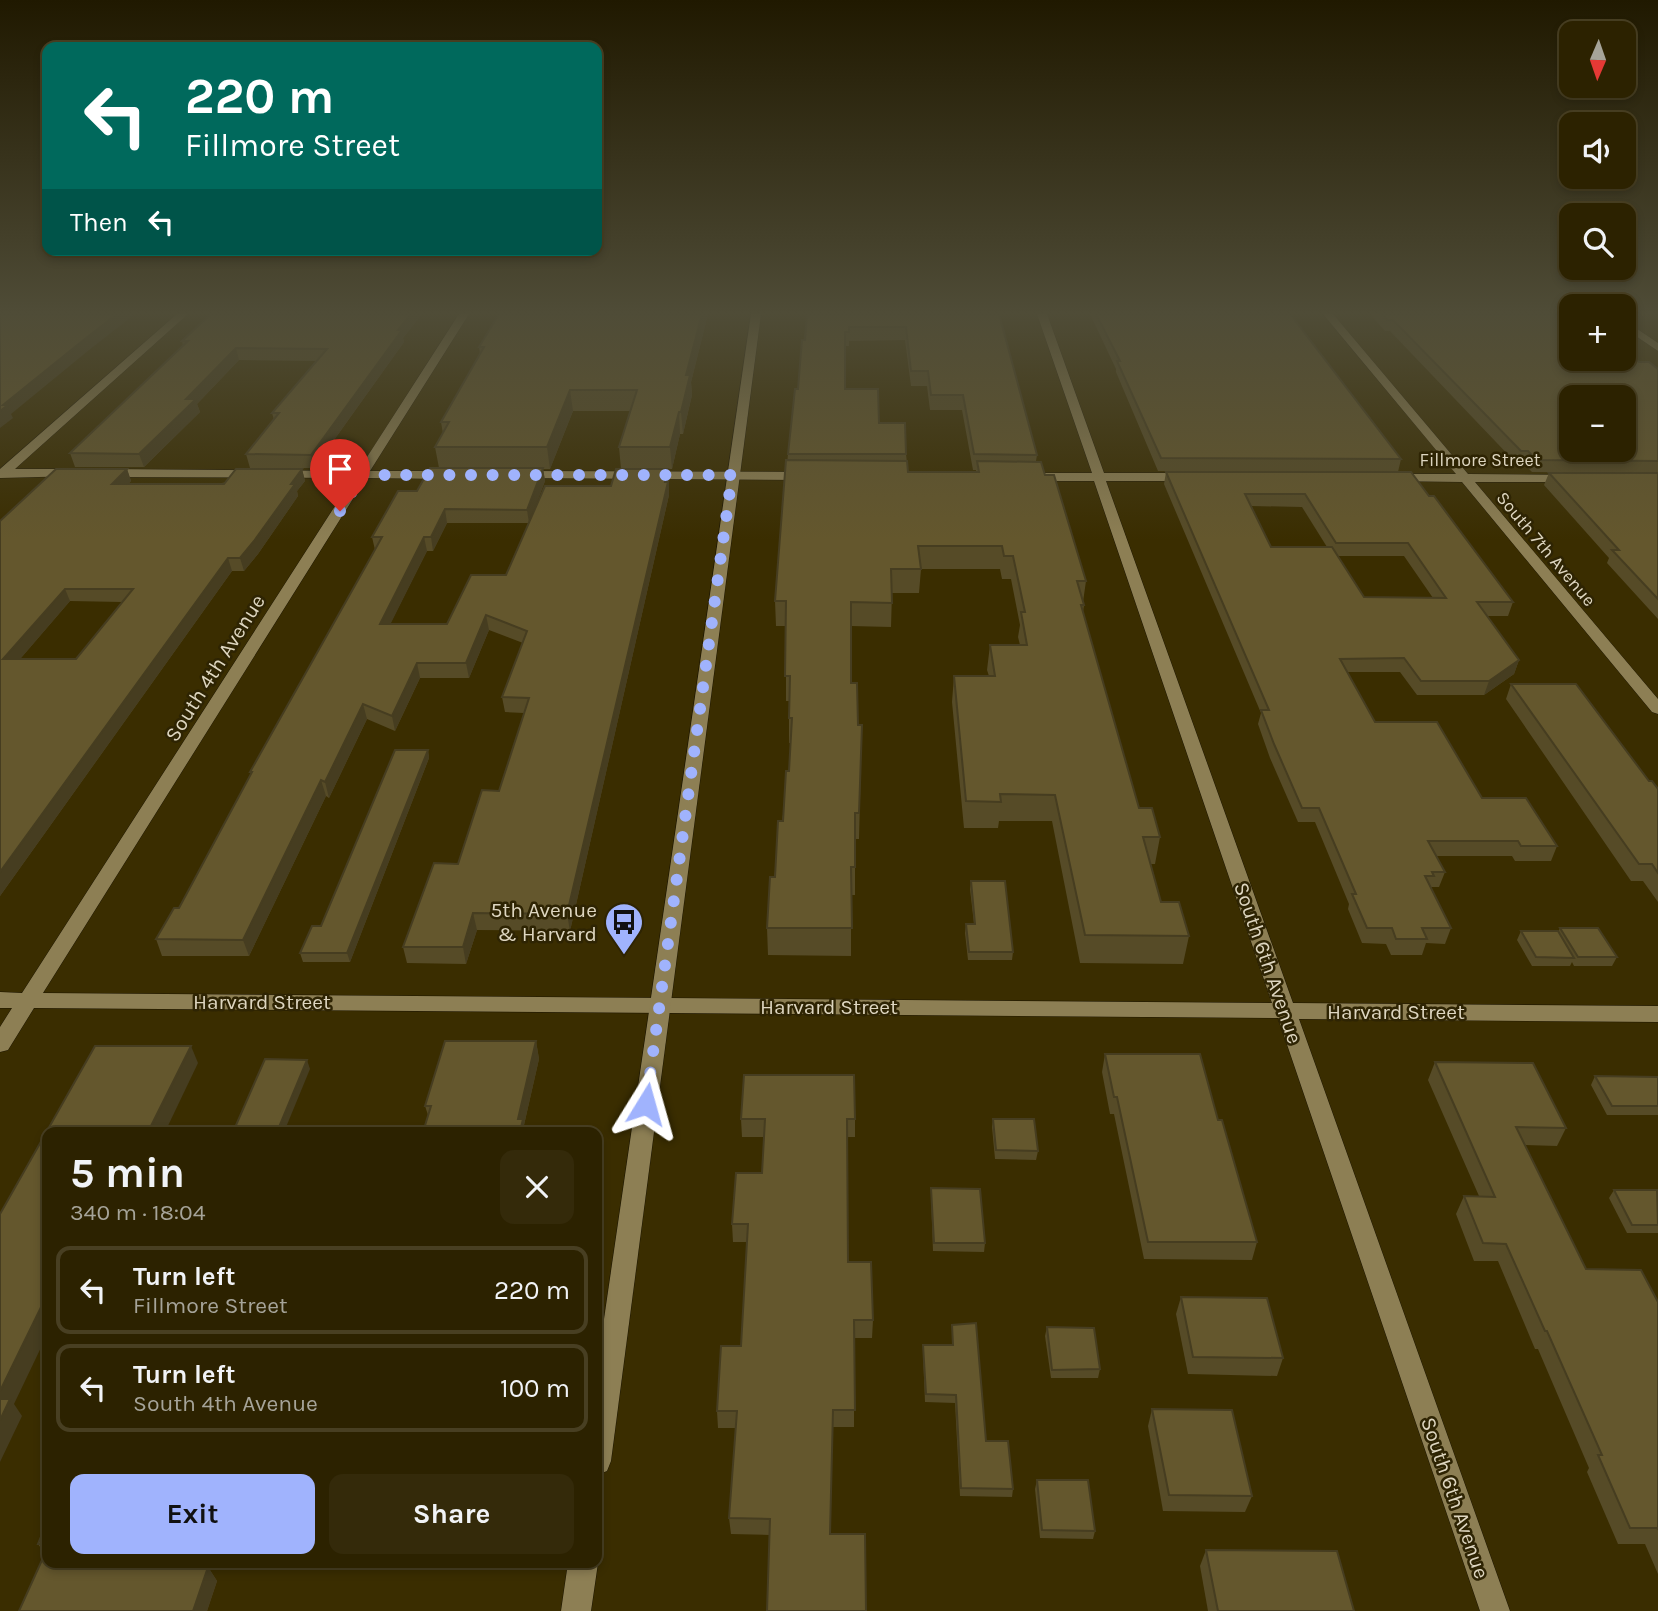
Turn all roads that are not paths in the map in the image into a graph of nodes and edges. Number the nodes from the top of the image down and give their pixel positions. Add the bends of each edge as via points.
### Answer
1 (97, 389) edge
2 (416, 389) edge
3 (745, 389) edge
4 (1067, 389) edge
5 (1390, 389) edge
6 (1, 474) edge
7 (362, 475) junction
8 (466, 475) edge
9 (507, 475) edge
10 (732, 475) junction
11 (818, 476) edge
12 (1014, 477) edge
13 (1097, 477) junction
14 (1197, 477) edge
15 (1379, 478) edge
16 (1463, 478) junction
17 (1577, 478) edge
18 (1658, 709) edge
19 (0, 1000) edge
20 (28, 1000) junction
21 (660, 1006) junction
22 (1285, 1011) junction
23 (1658, 1014) edge
24 (0, 1044) edge
25 (602, 1425) edge
26 (582, 1568) edge
27 (576, 1611) edge
28 (1495, 1611) edge

1 - 6 street
2 - 7 street, South 4th Avenue
3 - 10 street
4 - 13 street, South 6th Avenue
5 - 16 street, South 7th Avenue
6 - 7 street
7 - 8 street
7 - 20 street, South 4th Avenue
9 - 10 street
10 - 11 street
10 - 21 street
12 - 13 street
13 - 14 street
13 - 22 street, South 6th Avenue
15 - 16 street, Fillmore Street
16 - 17 street, Fillmore Street
16 - 18 street, South 7th Avenue
19 - 20 street, Harvard Street
20 - 21 street, Harvard Street
20 - 24 street, South 4th Avenue
21 - 22 street, Harvard Street
21 - 25 street
22 - 23 street, Harvard Street
22 - 28 street, South 6th Avenue
26 - 27 street

